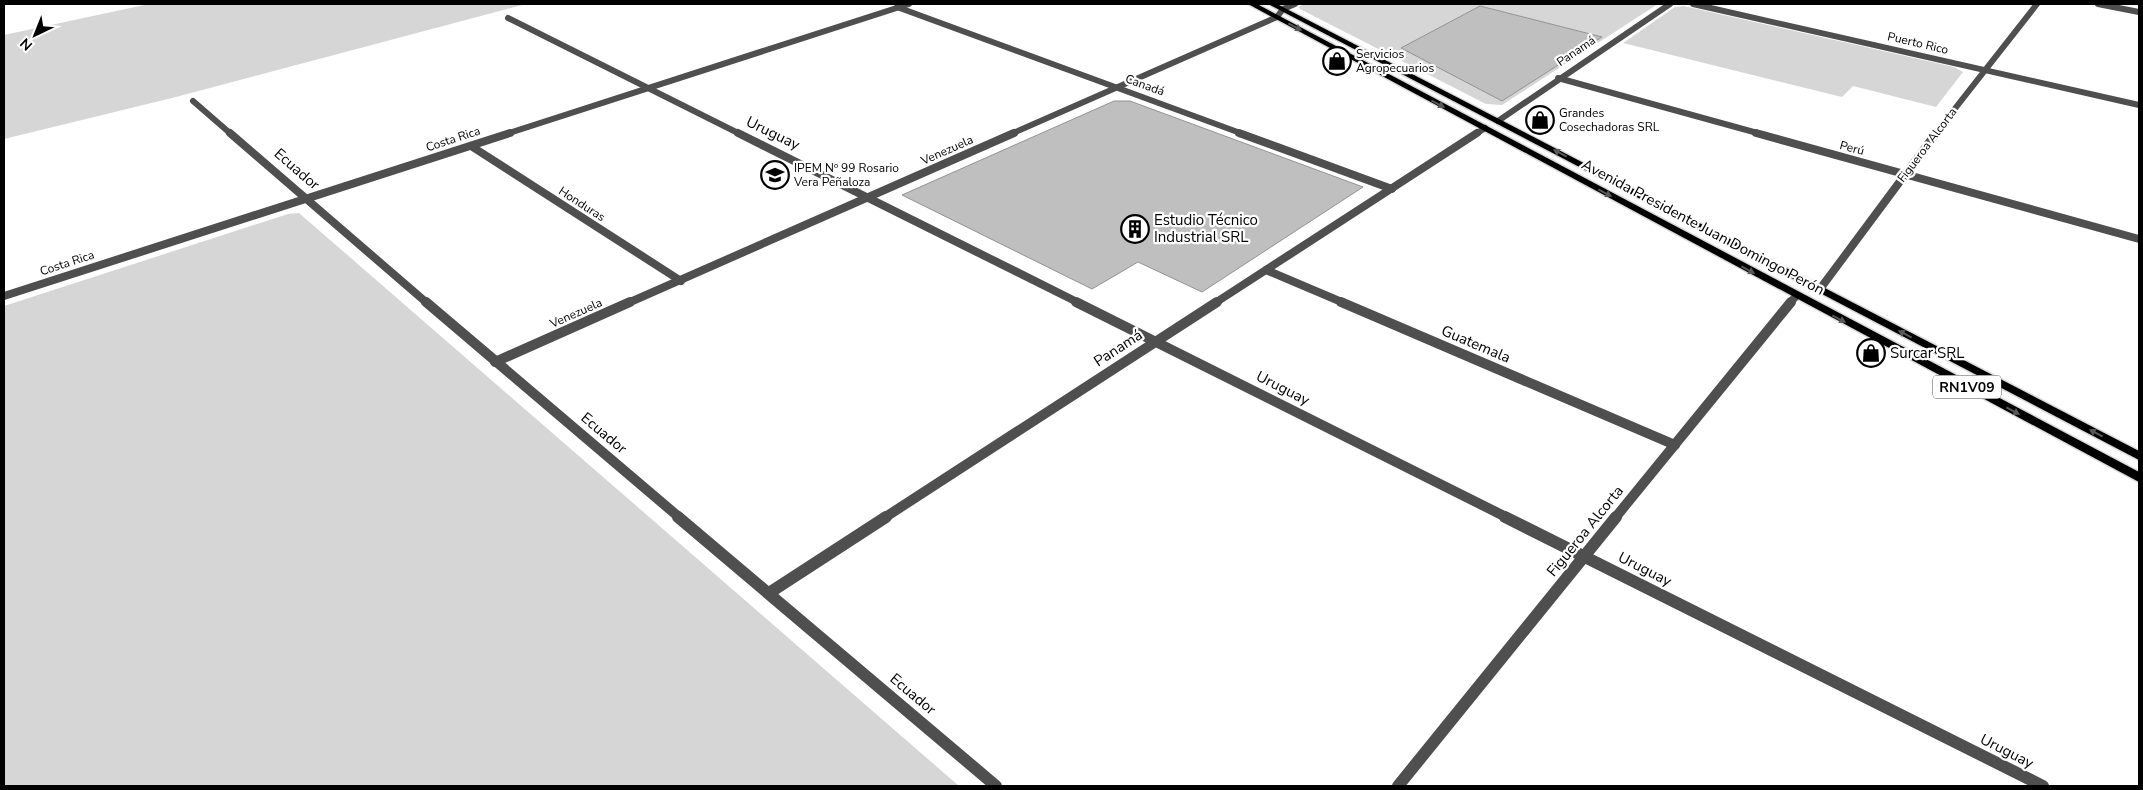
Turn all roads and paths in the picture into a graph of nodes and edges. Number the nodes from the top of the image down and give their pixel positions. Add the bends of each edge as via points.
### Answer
1 (889, 4) edge
2 (909, 4) edge
3 (1252, 4) edge
4 (1272, 4) edge
5 (1295, 4) edge
6 (1670, 4) edge
7 (1693, 4) edge
8 (2037, 4) edge
9 (2098, 4) edge
10 (899, 7) junction
11 (1282, 9) junction
12 (2139, 12) edge
13 (1277, 17) junction
14 (508, 18) dead end
15 (1984, 70) junction
16 (1558, 78) junction
17 (1120, 88) junction
18 (650, 89) junction
19 (193, 101) dead end
20 (2139, 105) edge
21 (1498, 121) junction
22 (1485, 128) junction
23 (472, 146) junction
24 (1904, 174) junction
25 (1392, 189) junction
26 (870, 198) junction
27 (307, 200) junction
28 (2139, 239) edge
29 (1266, 270) junction
30 (681, 281) junction
31 (1820, 289) junction
32 (4, 296) edge
33 (1796, 296) junction
34 (1156, 341) junction
35 (495, 362) junction
36 (1675, 445) junction
37 (2139, 456) edge
38 (2139, 478) edge
39 (1585, 556) junction
40 (769, 593) junction
41 (996, 786) edge
42 (1398, 786) edge
43 (2043, 786) edge

1 - 10 street, Canadá
2 - 10 street, Costa Rica
3 - 13 main road, Avenida Presidente Juan Domingo Perón / RN1V09
4 - 11 main road, Avenida Presidente Juan Domingo Perón / RN1V09
5 - 11 street
6 - 16 street, Panamá
7 - 15 street, Puerto Rico
8 - 15 street, Figueroa Alcorta
9 - 12 street
10 - 17 street, Canadá
10 - 18 street, Costa Rica
11 - 13 street
11 - 21 main road, Avenida Presidente Juan Domingo Perón / RN1V09
13 - 17 street, Venezuela
13 -> 22 main road, Avenida Presidente Juan Domingo Perón / RN1V09
14 - 18 street, Uruguay
15 - 20 street, Puerto Rico
15 - 24 street, Figueroa Alcorta
16 - 21 street, Panamá
16 - 24 street, Perú
17 - 25 street, Canadá
17 - 26 street, Venezuela
18 - 23 street, Costa Rica
18 - 26 street, Uruguay
19 - 27 street, Ecuador
31 -> 21 main road, Avenida Presidente Juan Domingo Perón / RN1V09
22 - 25 street, Panamá
22 -> 33 main road, Avenida Presidente Juan Domingo Perón / RN1V09
23 - 27 street, Costa Rica
23 - 30 street, Honduras
24 - 28 street, Perú
24 - 31 street, Figueroa Alcorta
25 - 29 street, Panamá
26 - 30 street, Venezuela
26 - 34 street, Uruguay
27 - 32 street, Costa Rica
27 - 35 street, Ecuador
29 - 34 street, Panamá
29 - 36 street, Guatemala
30 - 35 street, Venezuela
37 -> 31 main road, Avenida Presidente Juan Domingo Perón / RN1V09
33 - 36 street, Figueroa Alcorta
33 -> 38 main road, Avenida Presidente Juan Domingo Perón / RN1V09
34 - 39 street, Uruguay
34 - 40 street, Panamá
35 - 40 street, Ecuador
36 - 39 street, Figueroa Alcorta
39 - 42 street, Figueroa Alcorta
39 - 43 street, Uruguay
40 - 41 street, Ecuador

